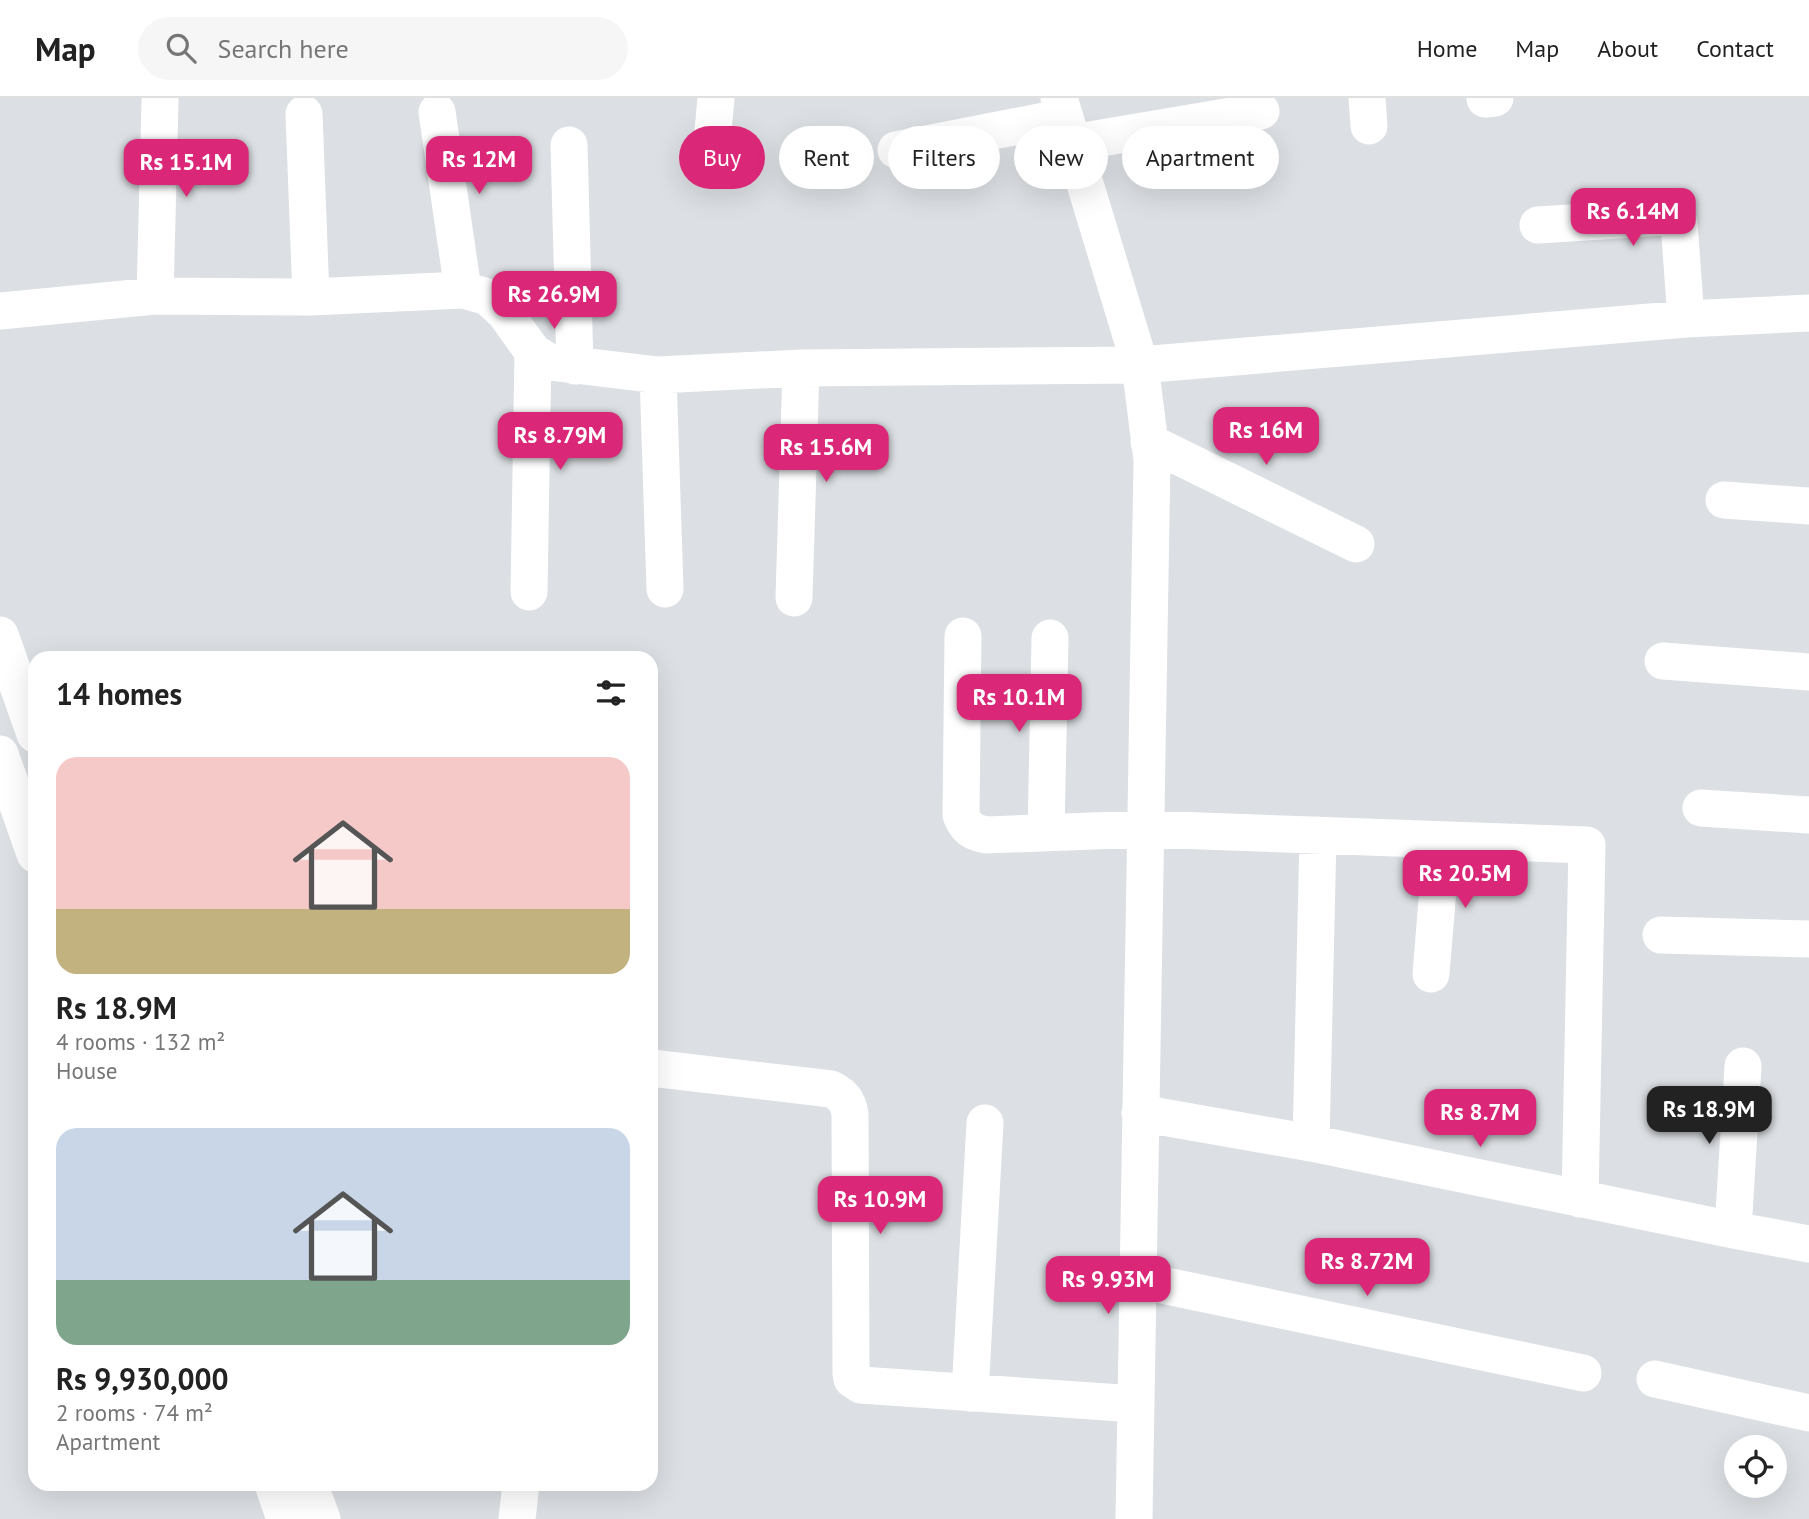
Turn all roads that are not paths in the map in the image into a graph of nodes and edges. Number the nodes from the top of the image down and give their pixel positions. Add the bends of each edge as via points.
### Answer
1 (716, 98) edge
2 (160, 101) dead end
3 (1261, 111) dead end
4 (437, 112) dead end
5 (304, 114) dead end
6 (1065, 120) edge
7 (713, 126) edge
8 (1000, 131) edge
9 (569, 145) dead end
10 (1538, 225) dead end
11 (463, 290) junction
12 (155, 296) junction
13 (311, 297) junction
14 (0, 311) edge
15 (1809, 313) edge
16 (1686, 318) junction
17 (533, 352) junction
18 (1140, 365) junction
19 (575, 366) junction
20 (801, 368) junction
21 (658, 375) junction
22 (1149, 442) junction
23 (1724, 500) dead end
24 (1809, 506) edge
25 (1356, 544) dead end
26 (665, 589) dead end
27 (529, 592) dead end
28 (793, 598) dead end
29 (0, 635) edge
30 (964, 636) dead end
31 (1050, 638) dead end
32 (1663, 661) dead end
33 (1809, 672) edge
34 (28, 714) edge
35 (0, 754) edge
36 (1701, 808) dead end
37 (1809, 815) edge
38 (1146, 829) junction
39 (1046, 832) junction
40 (28, 834) edge
41 (1318, 835) junction
42 (1442, 840) junction
43 (1661, 935) dead end
44 (1809, 939) edge
45 (1431, 974) dead end
46 (1743, 1066) dead end
47 (658, 1069) edge
48 (1140, 1114) junction
49 (985, 1123) dead end
50 (1311, 1143) junction
51 (1580, 1199) junction
52 (1733, 1230) junction
53 (1809, 1244) edge
54 (1138, 1280) junction
55 (1583, 1373) dead end
56 (1655, 1379) dead end
57 (970, 1393) junction
58 (1135, 1404) junction
59 (1809, 1413) edge
60 (275, 1491) edge
61 (312, 1491) edge
62 (520, 1491) edge
63 (285, 1519) edge
64 (322, 1519) edge
65 (517, 1519) edge
66 (1134, 1519) edge

1 - 7 street
2 - 12 street
3 - 6 street
4 - 11 street
5 - 13 street
6 - 8 street
6 - 18 street
9 - 19 street
10 - 16 street via 1673,219 1679,223
11 - 13 street
11 - 17 street via 488,297
12 - 13 street
12 - 14 street
15 - 16 street
16 - 18 street
17 - 19 street via 548,362
17 - 27 street
18 - 20 street
18 - 22 street
19 - 21 street
20 - 21 street
20 - 28 street
21 - 26 street
22 - 25 street
22 - 38 street
23 - 24 street
29 - 34 street
30 - 39 street via 961,815 965,826 986,835
31 - 39 street
32 - 33 street
35 - 40 street
36 - 37 street
38 - 39 street
38 - 41 street
38 - 48 street
41 - 42 street
41 - 50 street
42 - 45 street
42 - 51 street via 1587,845
43 - 44 street
46 - 52 street
47 - 57 street via 831,1089 841,1094 850,1114 852,1379 861,1385
48 - 50 street
48 - 54 street
49 - 57 street
50 - 51 street
51 - 52 street
52 - 53 street
54 - 55 street
54 - 58 street
56 - 59 street
57 - 58 street
58 - 66 street
60 - 63 street
61 - 64 street
62 - 65 street

